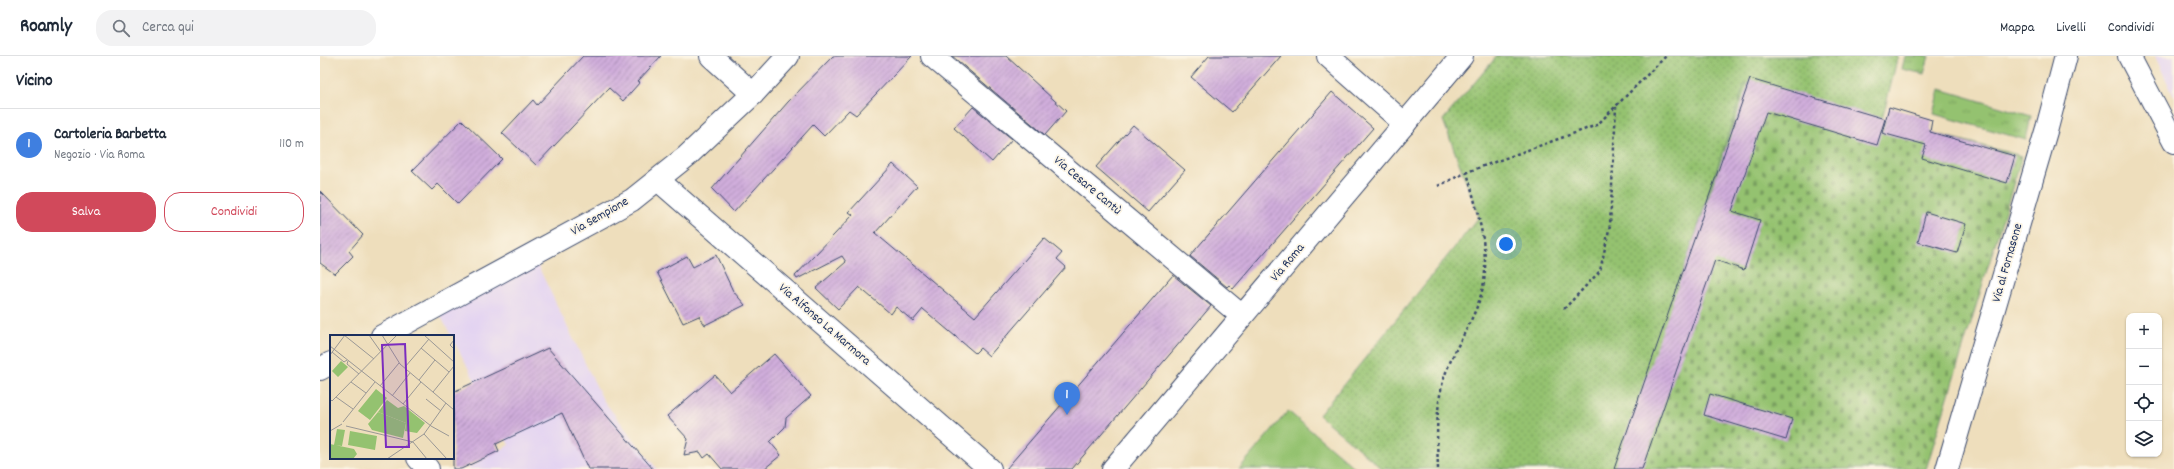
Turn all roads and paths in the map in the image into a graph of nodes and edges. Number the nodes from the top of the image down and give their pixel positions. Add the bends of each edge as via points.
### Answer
1 (711, 56) edge
2 (788, 56) edge
3 (932, 56) edge
4 (1328, 56) edge
5 (1462, 56) edge
6 (1666, 56) edge
7 (2066, 56) edge
8 (2129, 56) edge
9 (753, 94) junction
10 (1616, 106) junction
11 (1405, 124) junction
12 (2174, 142) edge
13 (1467, 172) junction
14 (658, 180) junction
15 (1438, 186) dead end
16 (1564, 309) dead end
17 (1242, 316) junction
18 (384, 335) edge
19 (320, 354) edge
20 (330, 362) edge
21 (330, 364) edge
22 (320, 369) edge
23 (419, 459) edge
24 (428, 469) edge
25 (990, 469) edge
26 (1113, 469) edge
27 (1438, 469) edge
28 (1947, 469) edge

1 - 9 street
2 - 9 street, Via Sempione
3 - 17 street, Via Cesare Cantù
4 - 11 street
5 - 11 street, Via Roma
6 - 10 path
7 - 28 street, Via al Fornasone
8 - 12 street
9 - 14 street, Via Sempione
10 - 13 path via 1597,125
10 - 16 path via 1610,225 1600,271
11 - 17 street, Via Roma
13 - 15 path
13 - 27 path via 1484,238 1485,272 1479,301 1445,376 1437,418
14 - 18 street, Via Sempione via 632,200 604,216
14 - 25 street, Via Alfonso La Marmora
17 - 26 street, Via Roma
19 - 20 street
21 - 22 street
23 - 24 street

